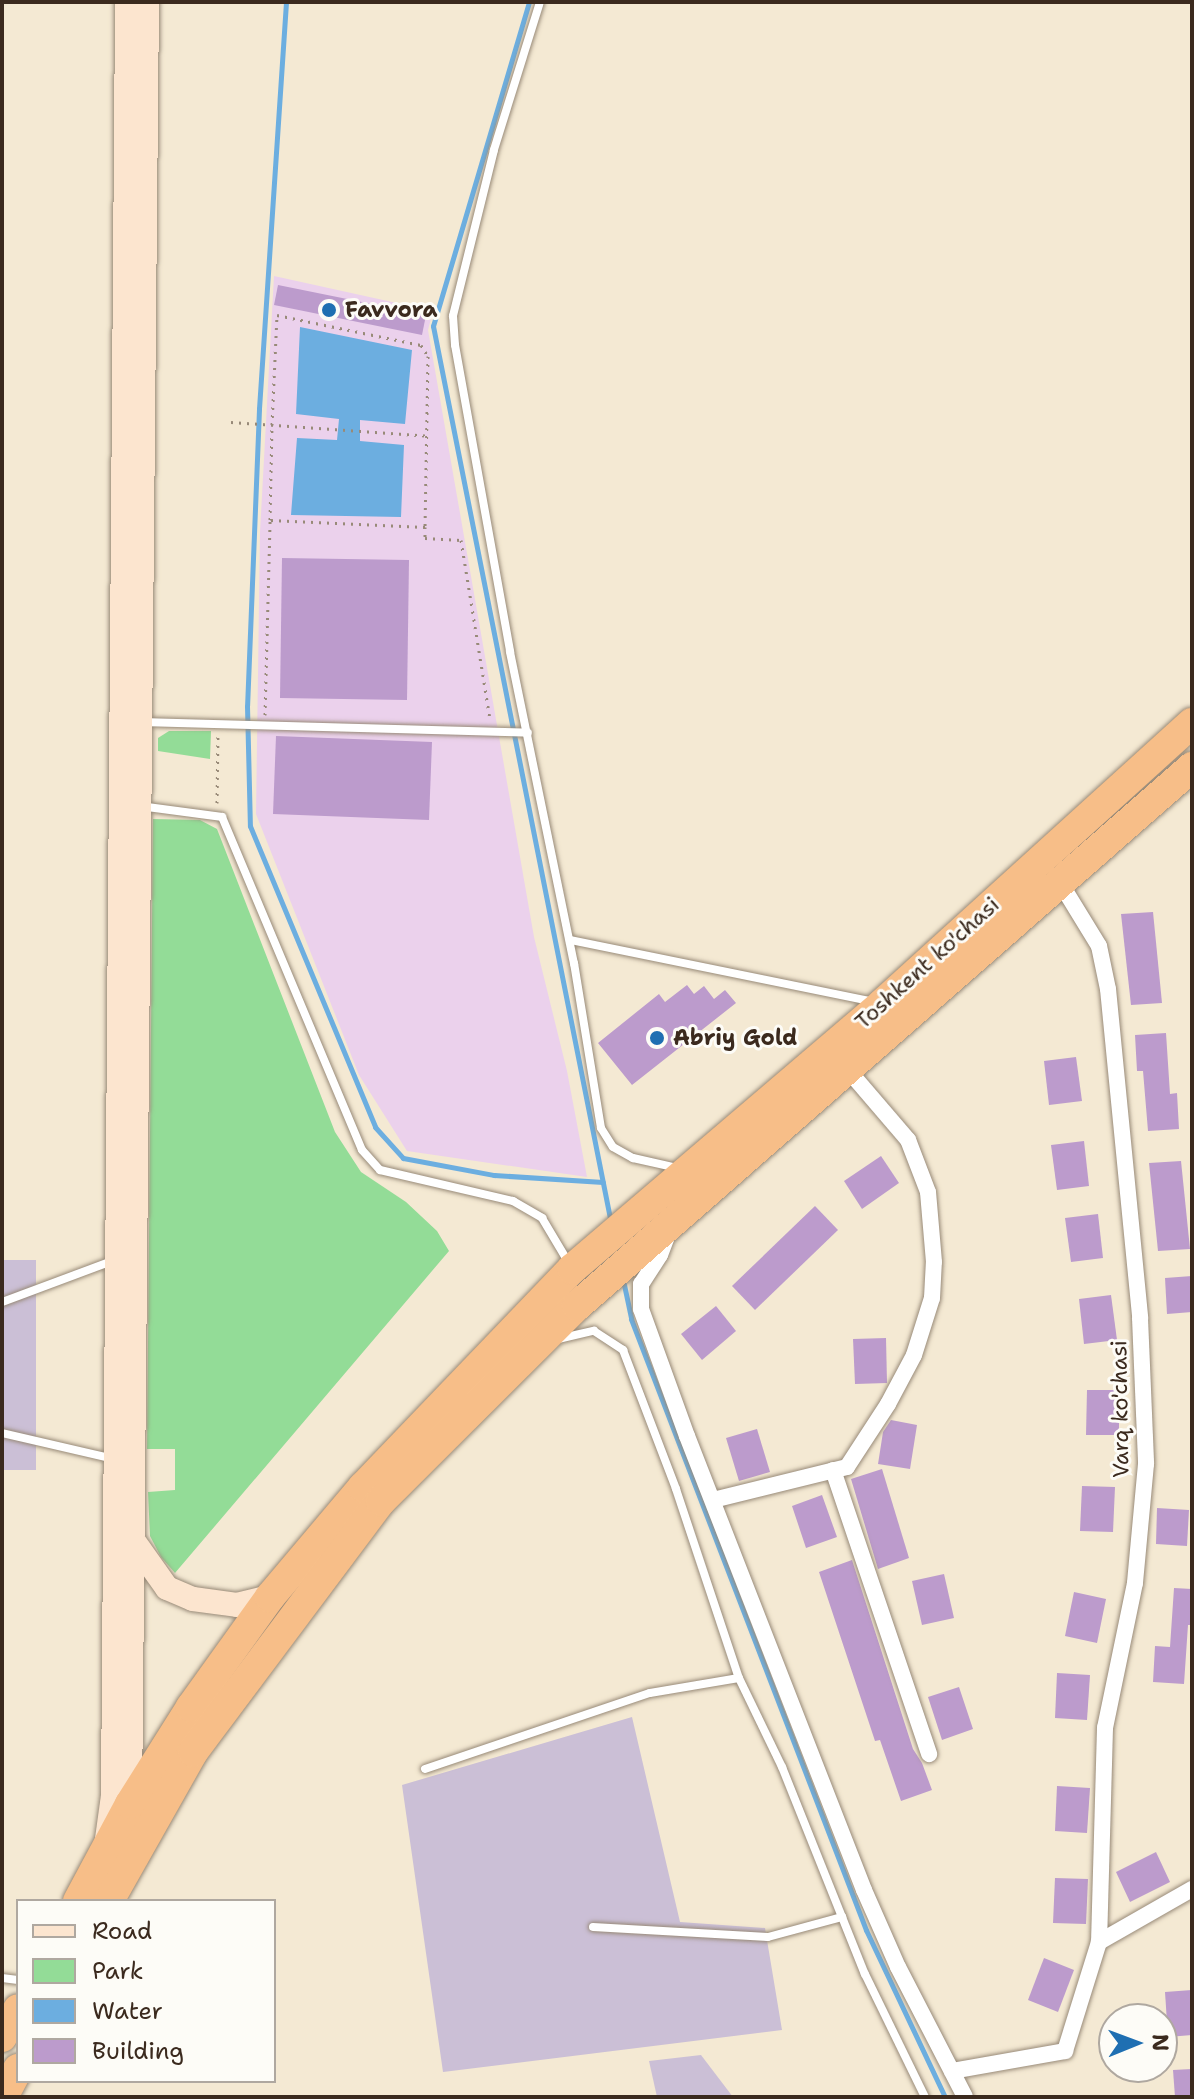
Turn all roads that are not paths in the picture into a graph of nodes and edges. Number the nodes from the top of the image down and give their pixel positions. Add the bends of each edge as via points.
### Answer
1 (127, 2) edge
2 (147, 2) edge
3 (540, 2) edge
4 (140, 722) junction
5 (1192, 723) edge
6 (528, 733) junction
7 (1192, 767) edge
8 (140, 806) junction
9 (1061, 884) junction
10 (570, 940) junction
11 (883, 1003) junction
12 (848, 1070) junction
13 (686, 1170) junction
14 (671, 1225) junction
15 (117, 1259) junction
16 (572, 1269) junction
17 (2, 1302) edge
18 (534, 1345) junction
19 (2, 1433) edge
20 (114, 1459) junction
21 (833, 1470) junction
22 (713, 1500) junction
23 (135, 1543) junction
24 (270, 1597) junction
25 (739, 1678) junction
26 (929, 1754) dead end
27 (425, 1769) dead end
28 (141, 1812) junction
29 (104, 1854) junction
30 (1192, 1889) edge
31 (79, 1899) edge
32 (110, 1899) edge
33 (842, 1917) junction
34 (593, 1927) dead end
35 (1099, 1942) junction
36 (16, 2012) edge
37 (2, 2037) edge
38 (952, 2071) junction
39 (16, 2073) edge
40 (3, 2097) edge
41 (925, 2097) edge
42 (965, 2097) edge

1 - 15 main road
2 - 4 main road
3 - 6 lane via 494,150 453,316
4 - 6 lane
4 - 8 main road
5 - 11 highway, Toshkent ko'chasi
6 - 10 lane
7 - 9 highway, Toshkent ko'chasi
8 - 16 lane via 222,817 362,1150 380,1170 513,1201 542,1218
8 - 23 main road
9 - 12 highway, Toshkent ko'chasi
9 - 35 street, Varq ko'chasi via 1099,946 1108,989 1140,1318 1146,1464 1135,1583 1105,1728
10 - 11 lane
10 - 13 lane via 601,1128 613,1147 633,1158
11 - 13 highway, Toshkent ko'chasi
12 - 14 highway, Toshkent ko'chasi
12 - 21 street via 908,1140 928,1192 934,1262 932,1298 914,1355 847,1467
13 - 16 highway, Toshkent ko'chasi
14 - 18 highway, Toshkent ko'chasi
14 - 22 street via 641,1284 641,1309
15 - 17 lane
15 - 20 main road
16 - 24 highway, Toshkent ko'chasi via 363,1487
18 - 25 lane via 594,1331 623,1350
18 - 28 highway, Toshkent ko'chasi via 381,1501
19 - 20 lane
20 - 29 main road via 113,1796
21 - 22 street
21 - 26 street
22 - 38 street via 864,1890
23 - 24 main road via 167,1588 193,1599 237,1605
23 - 28 main road
24 - 28 highway, Toshkent ko'chasi via 191,1707
25 - 27 lane via 650,1693
25 - 33 lane via 782,1767
28 - 29 highway
28 - 32 highway
29 - 31 highway
30 - 35 street
33 - 34 lane via 768,1937
33 - 41 lane
35 - 38 street, Varq ko'chasi via 1065,2051
36 - 37 highway
38 - 42 street
39 - 40 highway

